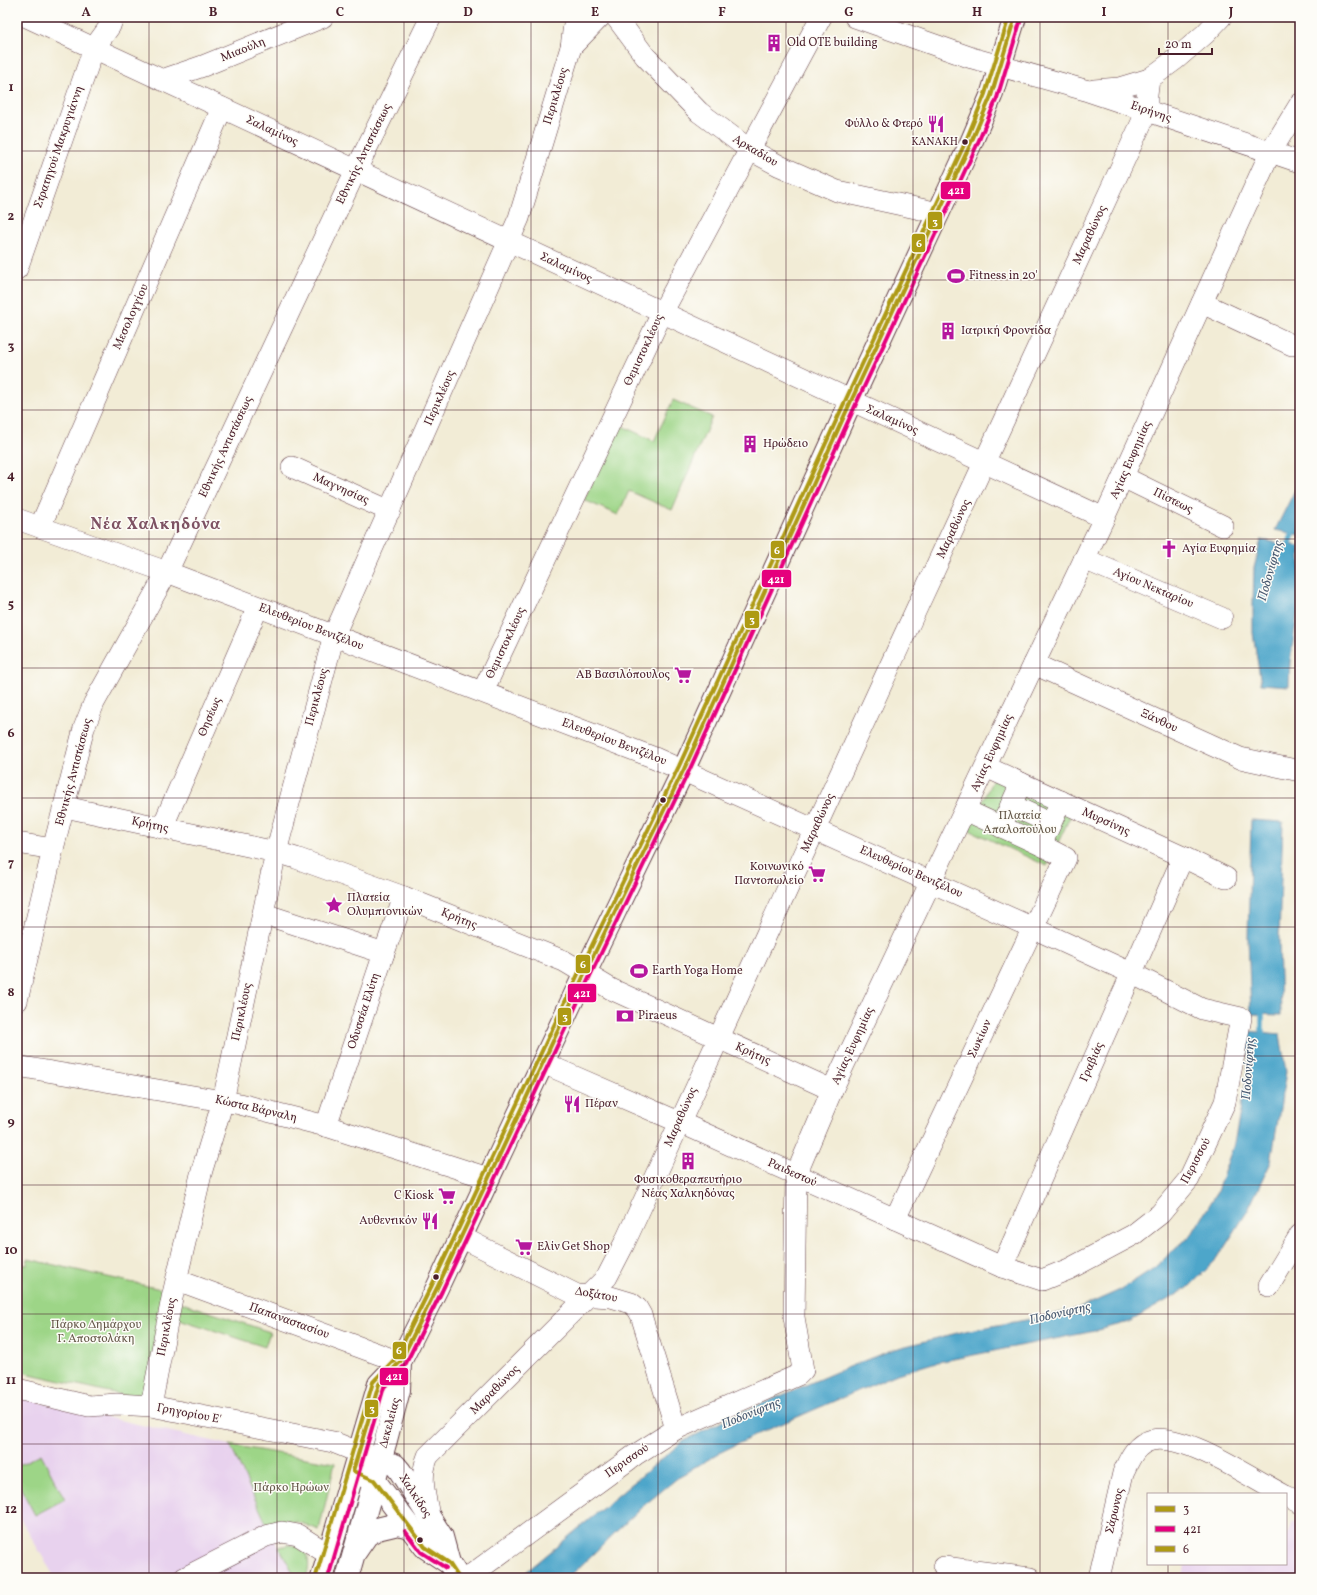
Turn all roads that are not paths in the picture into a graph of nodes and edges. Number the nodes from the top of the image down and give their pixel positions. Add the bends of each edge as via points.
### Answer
1 (27, 17) edge
2 (113, 17) edge
3 (323, 17) edge
4 (431, 17) edge
5 (575, 17) edge
6 (600, 17) edge
7 (616, 17) edge
8 (821, 17) edge
9 (855, 17) edge
10 (1015, 17) edge
11 (1221, 17) edge
12 (571, 47) junction
13 (94, 48) junction
14 (1001, 67) junction
15 (1149, 79) junction
16 (162, 80) junction
17 (1086, 90) junction
18 (1300, 104) edge
19 (222, 108) junction
20 (1147, 111) junction
21 (750, 150) junction
22 (1270, 153) junction
23 (1300, 162) edge
24 (356, 170) junction
25 (26, 213) edge
26 (939, 213) junction
27 (509, 242) junction
28 (17, 268) edge
29 (1202, 303) junction
30 (662, 313) junction
31 (1292, 345) dead end
32 (851, 401) junction
33 (985, 462) junction
34 (292, 467) dead end
35 (1123, 477) junction
36 (390, 511) junction
37 (1104, 518) junction
38 (17, 519) edge
39 (1222, 526) dead end
40 (40, 527) junction
41 (1084, 559) junction
42 (167, 572) junction
43 (258, 607) junction
44 (1222, 618) dead end
45 (334, 635) junction
46 (1034, 664) junction
47 (483, 691) junction
48 (986, 767) junction
49 (684, 769) junction
50 (1293, 770) edge
51 (1021, 783) junction
52 (1061, 801) junction
53 (1011, 805) junction
54 (65, 807) junction
55 (965, 810) junction
56 (1050, 823) junction
57 (1001, 827) junction
58 (162, 828) junction
59 (814, 830) junction
60 (17, 843) edge
61 (1041, 845) junction
62 (53, 849) junction
63 (276, 852) junction
64 (1183, 857) junction
65 (1226, 878) dead end
66 (931, 881) junction
67 (404, 897) junction
68 (264, 914) junction
69 (1033, 928) junction
70 (384, 953) junction
71 (585, 973) junction
72 (1131, 973) junction
73 (17, 1001) edge
74 (1240, 1018) joint
75 (717, 1038) junction
76 (543, 1063) junction
77 (17, 1066) edge
78 (832, 1090) junction
79 (223, 1101) junction
80 (679, 1122) junction
81 (326, 1126) junction
82 (796, 1175) junction
83 (488, 1178) junction
84 (895, 1219) junction
85 (1300, 1235) edge
86 (461, 1238) junction
87 (1002, 1267) junction
88 (177, 1280) junction
89 (1042, 1280) joint
90 (1269, 1286) dead end
91 (590, 1295) junction
92 (400, 1362) junction
93 (803, 1370) joint
94 (17, 1389) edge
95 (151, 1406) junction
96 (676, 1429) junction
97 (356, 1461) junction
98 (377, 1470) junction
99 (1280, 1493) edge
100 (1287, 1496) edge
101 (1300, 1503) edge
102 (429, 1517) junction
103 (410, 1527) junction
104 (354, 1553) junction
105 (328, 1554) junction
106 (944, 1567) dead end
107 (454, 1570) edge
108 (184, 1578) edge
109 (322, 1578) edge
110 (347, 1578) edge
111 (467, 1578) edge
112 (1030, 1578) edge
113 (1099, 1578) edge

1 - 13 street, Σαλαμίνος
2 - 13 street, Στρατηγού Μακρυγιάννη via 110,26
3 - 16 street, Μιαούλη
4 - 24 street, Εθνικής Αντιστάσεως
5 - 12 street, Περικλέους
6 - 12 street
7 - 21 street, Αρκαδίου via 645,56 699,112
8 - 21 street, Θεμιστοκλέους
9 - 14 street, Ειρήνης
10 - 14 main road, Δεκελείας
11 - 15 street via 1199,40
12 - 27 street, Περικλέους via 519,218
13 - 16 street, Σαλαμίνος
13 - 25 street, Στρατηγού Μακρυγιάννη
14 - 17 street, Ειρήνης
14 - 26 main road, Δεκελείας via 991,96
15 - 17 street via 1119,88
15 - 20 street, Μαραθώνος
16 - 19 street, Σαλαμίνος
17 - 20 street, Ειρήνης
18 - 22 street, Αγίας Ευφημίας
19 - 24 street, Σαλαμίνος
19 - 40 street, Μεσολογγίου
20 - 22 street, Ειρήνης
20 - 33 street, Μαραθώνος
21 - 26 street, Αρκαδίου via 837,191
21 - 30 street, Θεμιστοκλέους
22 - 23 street, Ειρήνης
22 - 29 street, Αγίας Ευφημίας
24 - 27 street, Σαλαμίνος
24 - 42 street, Εθνικής Αντιστάσεως
25 - 28 street, Στρατηγού Μακρυγιάννη
26 - 32 main road, Δεκελείας
27 - 30 street, Σαλαμίνος
27 - 36 street, Περικλέους
29 - 31 street
29 - 35 street, Αγίας Ευφημίας
30 - 32 street, Σαλαμίνος
30 - 47 street, Θεμιστοκλέους
32 - 33 street, Σαλαμίνος
32 - 49 main road, Δεκελείας
33 - 37 street, Σαλαμίνος
33 - 59 street, Μαραθώνος
34 - 36 street, Μαγνησίας
35 - 37 street, Αγίας Ευφημίας
35 - 39 street, Πίστεως
36 - 45 street, Περικλέους
37 - 41 street, Αγίας Ευφημίας
38 - 40 street, Ελευθερίου Βενιζέλου
40 - 42 street, Ελευθερίου Βενιζέλου
41 - 44 street, Αγίου Νεκταρίου
41 - 46 street, Αγίας Ευφημίας
42 - 43 street, Ελευθερίου Βενιζέλου
42 - 54 street, Εθνικής Αντιστάσεως via 94,703 84,728
43 - 45 street, Ελευθερίου Βενιζέλου
43 - 58 street, Θησέως
45 - 47 street, Ελευθερίου Βενιζέλου
45 - 63 street, Περικλέους
46 - 48 street, Αγίας Ευφημίας
46 - 50 street, Ξάνθου via 1240,758
47 - 49 street, Ελευθερίου Βενιζέλου
48 - 51 street, Μυρσίνης
48 - 55 street, Αγίας Ευφημίας
49 - 59 street, Ελευθερίου Βενιζέλου
49 - 71 main road, Δεκελείας
51 - 52 street, Μυρσίνης
51 - 53 street
52 - 56 street
52 - 64 street, Μυρσίνης
53 - 56 street
53 - 57 street
54 - 58 street, Κρήτης
54 - 62 street, Εθνικής Αντιστάσεως
55 - 57 street
55 - 66 street, Αγίας Ευφημίας
56 - 61 street
57 - 61 street
58 - 63 street, Κρήτης
59 - 66 street, Ελευθερίου Βενιζέλου
59 - 75 street, Μαραθώνος
60 - 62 street
61 - 69 street, Σωκίων via 1066,858
62 - 73 street, Εθνικής Αντιστάσεως
63 - 67 street, Κρήτης
63 - 68 street, Περικλέους
64 - 65 street, Μυρσίνης
64 - 72 street, Γραβιάς
66 - 69 street, Ελευθερίου Βενιζέλου
66 - 78 street, Αγίας Ευφημίας
67 - 70 street, Οδυσσέα Ελύτη
67 - 71 street, Κρήτης via 564,961
68 - 70 street
68 - 79 street, Περικλέους
69 - 72 street, Ελευθερίου Βενιζέλου
69 - 84 street, Σωκίων
70 - 81 street, Οδυσσέα Ελύτη
71 - 75 street, Κρήτης via 611,989
71 - 76 main road, Δεκελείας
72 - 74 street, Ελευθερίου Βενιζέλου via 1202,1009
72 - 87 street, Γραβιάς
74 - 89 street, Περισσού via 1225,1102 1189,1179 1160,1214 1133,1235 1069,1269
75 - 78 street, Κρήτης
75 - 80 street, Μαραθώνος
76 - 80 street, Ραιδεστού
76 - 83 main road, Δεκελείας
77 - 79 street, Κώστα Βάρναλη
78 - 82 street, Αγίας Ευφημίας
79 - 81 street, Κώστα Βάρναλη
79 - 88 street, Περικλέους via 202,1170
80 - 82 street, Ραιδεστού
80 - 91 street, Μαραθώνος via 624,1244 607,1277
81 - 83 street, Κώστα Βάρναλη
82 - 84 street, Ραιδεστού
82 - 93 street, Αγίας Ευφημίας via 794,1311
83 - 86 main road, Δεκελείας
84 - 87 street, Ραιδεστού
85 - 90 street
86 - 91 street, Δοξάτου via 577,1295
86 - 92 main road, Δεκελείας
87 - 89 street, Ραιδεστού
88 - 92 street, Παπαναστασίου
88 - 95 street, Περικλέους
91 - 96 street, Δοξάτου via 610,1297 631,1303 637,1308 655,1357
91 - 102 street, Μαραθώνος via 428,1456 422,1478
92 - 97 main road, Δεκελείας via 378,1384
92 - 98 main road, Δεκελείας via 399,1390
93 - 96 street, Περισσού via 798,1375
94 - 95 street, Γρηγορίου Ε' via 88,1406
95 - 97 street, Γρηγορίου Ε' via 332,1442
96 - 111 street, Περισσού via 635,1455
97 - 98 main road, Χαλκίδος
97 - 105 main road, Δεκελείας
98 - 102 main road, Χαλκίδος via 396,1465
98 - 103 main road, Χαλκίδος
98 - 104 main road, Δεκελείας
99 - 113 street, Σάρωνος via 1198,1449 1170,1440 1151,1440 1138,1447 1130,1457 1123,1474
100 - 101 street
102 - 107 main road, Χαλκίδος via 442,1537
103 - 104 main road via 398,1524 377,1529 367,1535
103 - 107 main road, Χαλκίδος via 426,1547
104 - 110 main road, Δεκελείας
105 - 108 street via 298,1535 282,1532 266,1536
105 - 109 main road, Δεκελείας
106 - 112 street

